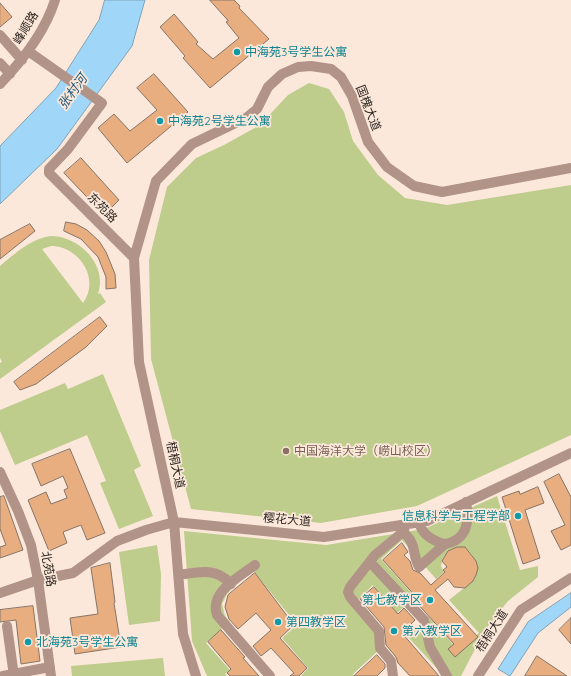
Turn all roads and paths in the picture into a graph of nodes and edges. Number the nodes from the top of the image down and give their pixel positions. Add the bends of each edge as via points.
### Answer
1 (55, 0) edge
2 (0, 35) edge
3 (28, 50) junction
4 (22, 60) junction
5 (0, 63) edge
6 (10, 74) junction
7 (0, 84) edge
8 (571, 168) edge
9 (134, 258) junction
10 (571, 453) edge
11 (0, 474) edge
12 (466, 502) junction
13 (174, 522) junction
14 (419, 522) junction
15 (405, 528) junction
16 (445, 544) junction
17 (370, 562) junction
18 (255, 564) dead end
19 (179, 575) junction
20 (38, 580) junction
21 (569, 583) edge
22 (231, 584) junction
23 (0, 593) edge
24 (7, 626) dead end
25 (51, 672) edge
26 (14, 675) edge
27 (481, 675) edge
28 (3, 676) edge
29 (196, 676) edge
30 (270, 676) edge
31 (393, 676) edge
32 (447, 676) edge

1 - 3 street, 峰顺路 via 36,40
2 - 4 street
3 - 4 street, 峰顺路
3 - 9 street, 东苑路 via 102,103 68,149 49,169 49,173
4 - 6 street, 峰顺路
5 - 6 street
6 - 7 street, 峰顺路
8 - 9 street, 国槐大道 via 442,192 414,186 387,167 368,142 352,96 342,77 331,69 298,67 282,74 268,86 257,108 246,118 192,144 156,181
9 - 13 street, 梧桐大道 via 139,362
10 - 12 street, 樱花大道
11 - 20 street, 北苑路 via 31,545
12 - 14 street, 樱花大道 via 427,521
12 - 16 street via 467,529 458,540
13 - 15 street, 樱花大道 via 324,536
13 - 19 street, 梧桐大道
13 - 20 street, 樱花大道 via 117,541 73,573
14 - 15 street, 樱花大道
14 - 16 street via 425,534
15 - 16 street via 419,568
15 - 17 street
17 - 31 street via 348,592 379,631 380,648 391,661
17 - 32 street via 424,620 430,647
18 - 22 street
19 - 22 street via 215,573 224,575
19 - 29 street, 梧桐大道 via 184,634
20 - 23 street, 樱花大道
20 - 25 street, 北苑路
21 - 27 street, 梧桐大道 via 521,610
22 - 30 street via 220,593 215,602 217,615
24 - 26 street
25 - 26 street
26 - 28 street

